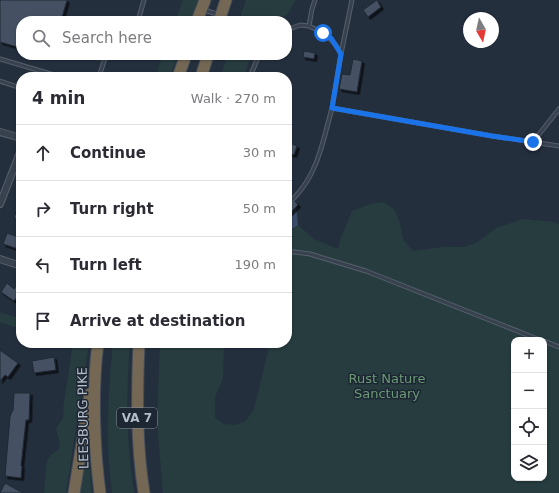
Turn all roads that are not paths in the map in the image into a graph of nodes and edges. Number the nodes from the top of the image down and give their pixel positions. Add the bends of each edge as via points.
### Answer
1 (144, 0) edge
2 (226, 0) edge
3 (315, 0) edge
4 (352, 0) edge
5 (203, 5) edge
6 (139, 16) edge
7 (199, 16) edge
8 (217, 16) edge
9 (221, 16) edge
10 (309, 26) junction
11 (292, 28) edge
12 (341, 54) junction
13 (0, 59) edge
14 (104, 60) edge
15 (184, 60) edge
16 (206, 60) edge
17 (257, 60) edge
18 (44, 72) edge
19 (101, 72) edge
20 (180, 72) edge
21 (203, 72) edge
22 (252, 72) edge
23 (0, 82) edge
24 (16, 87) edge
25 (332, 108) junction
26 (559, 108) edge
27 (0, 132) edge
28 (16, 137) edge
29 (533, 142) junction
30 (559, 146) edge
31 (16, 163) edge
32 (293, 198) dead end
33 (0, 204) edge
34 (292, 252) edge
35 (0, 259) edge
36 (16, 264) edge
37 (532, 337) edge
38 (547, 342) edge
39 (559, 347) edge
40 (97, 348) edge
41 (139, 348) edge
42 (95, 366) junction
43 (74, 493) edge
44 (100, 493) edge
45 (144, 493) edge

1 - 6 lane
2 - 9 highway
3 - 10 lane
4 - 12 lane
5 - 7 highway
5 - 8 lane
10 - 11 lane via 300,25
10 - 12 lane via 331,38
12 - 25 lane
13 - 18 lane
14 - 19 lane
15 - 20 highway
16 - 21 highway
17 - 22 lane
23 - 24 lane
25 - 29 lane
25 - 32 lane via 314,170 304,187
26 - 29 lane
27 - 28 street
29 - 30 lane
31 - 33 street
34 - 37 lane via 310,254 366,271
35 - 36 street
38 - 39 lane
40 - 42 highway, LEESBURG PIKE
41 - 45 highway, VA 7 via 137,418
42 - 43 highway
42 - 44 highway, LEESBURG PIKE

